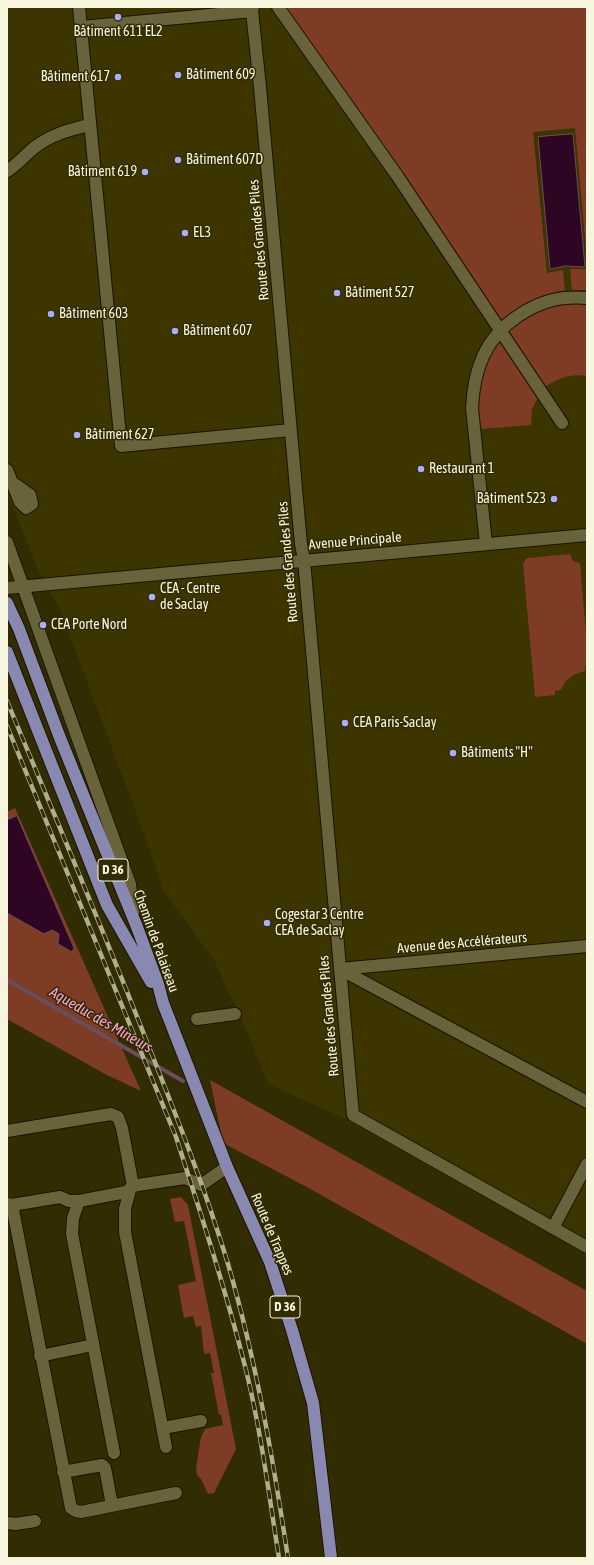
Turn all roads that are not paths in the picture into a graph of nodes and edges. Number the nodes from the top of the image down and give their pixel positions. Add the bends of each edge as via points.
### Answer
1 (79, 7) edge
2 (278, 7) edge
3 (253, 9) edge
4 (81, 27) junction
5 (89, 125) junction
6 (7, 171) edge
7 (587, 298) edge
8 (499, 331) junction
9 (562, 423) dead end
10 (291, 430) junction
11 (7, 470) edge
12 (13, 484) dead end
13 (587, 536) edge
14 (7, 542) edge
15 (486, 544) junction
16 (304, 560) junction
17 (23, 586) junction
18 (7, 588) edge
19 (7, 603) edge
20 (7, 652) edge
21 (134, 919) junction
22 (587, 946) edge
23 (340, 969) junction
24 (163, 1002) junction
25 (235, 1014) dead end
26 (197, 1019) dead end
27 (587, 1102) edge
28 (7, 1131) edge
29 (587, 1164) edge
30 (228, 1167) junction
31 (132, 1188) junction
32 (80, 1201) junction
33 (9, 1204) edge
34 (553, 1228) junction
35 (587, 1247) edge
36 (93, 1345) junction
37 (40, 1356) junction
38 (201, 1421) dead end
39 (162, 1428) junction
40 (166, 1447) dead end
41 (114, 1453) dead end
42 (63, 1472) junction
43 (176, 1493) dead end
44 (112, 1506) junction
45 (35, 1521) dead end
46 (7, 1523) edge
47 (331, 1558) edge

1 - 4 street
2 - 8 street via 398,177
3 - 4 street
3 - 10 street, Route des Grandes Piles
4 - 5 street
5 - 6 street via 65,131 48,139
5 - 10 street via 121,446
7 - 8 street via 544,302 530,308
8 - 9 street
8 - 15 street via 482,356 473,389 474,432
10 - 16 street, Route des Grandes Piles
11 - 12 street
13 - 15 street, Avenue Principale
14 - 17 street
15 - 16 street, Avenue Principale
16 - 17 street, Avenue Principale
16 - 23 street, Route des Grandes Piles
17 - 18 street
17 - 21 street via 130,884
19 - 21 main road, Chemin de Palaiseau / D 36
20 - 24 main road, Chemin de Palaiseau / D 36 via 107,905
21 - 24 main road, Chemin de Palaiseau / D 36
22 - 23 street, Avenue des Accélérateurs
23 - 27 street
23 - 34 street, Route des Grandes Piles via 353,1115
24 - 30 main road, Route de Trappes / D 36
25 - 26 street
28 - 31 street via 99,1115 111,1114 118,1117
29 - 34 street
30 - 31 street via 201,1185 185,1178
30 - 47 main road, Route de Trappes / D 36 via 270,1262 313,1403
31 - 32 street via 126,1192
31 - 39 street via 124,1209 125,1232
32 - 33 street via 69,1201 60,1197
32 - 36 street via 73,1218 72,1234
33 - 37 street
34 - 35 street
36 - 37 street
36 - 41 street
37 - 42 street
38 - 39 street
39 - 40 street
42 - 44 street via 71,1508 76,1511
42 - 44 street via 102,1465 105,1468
43 - 44 street
45 - 46 street

